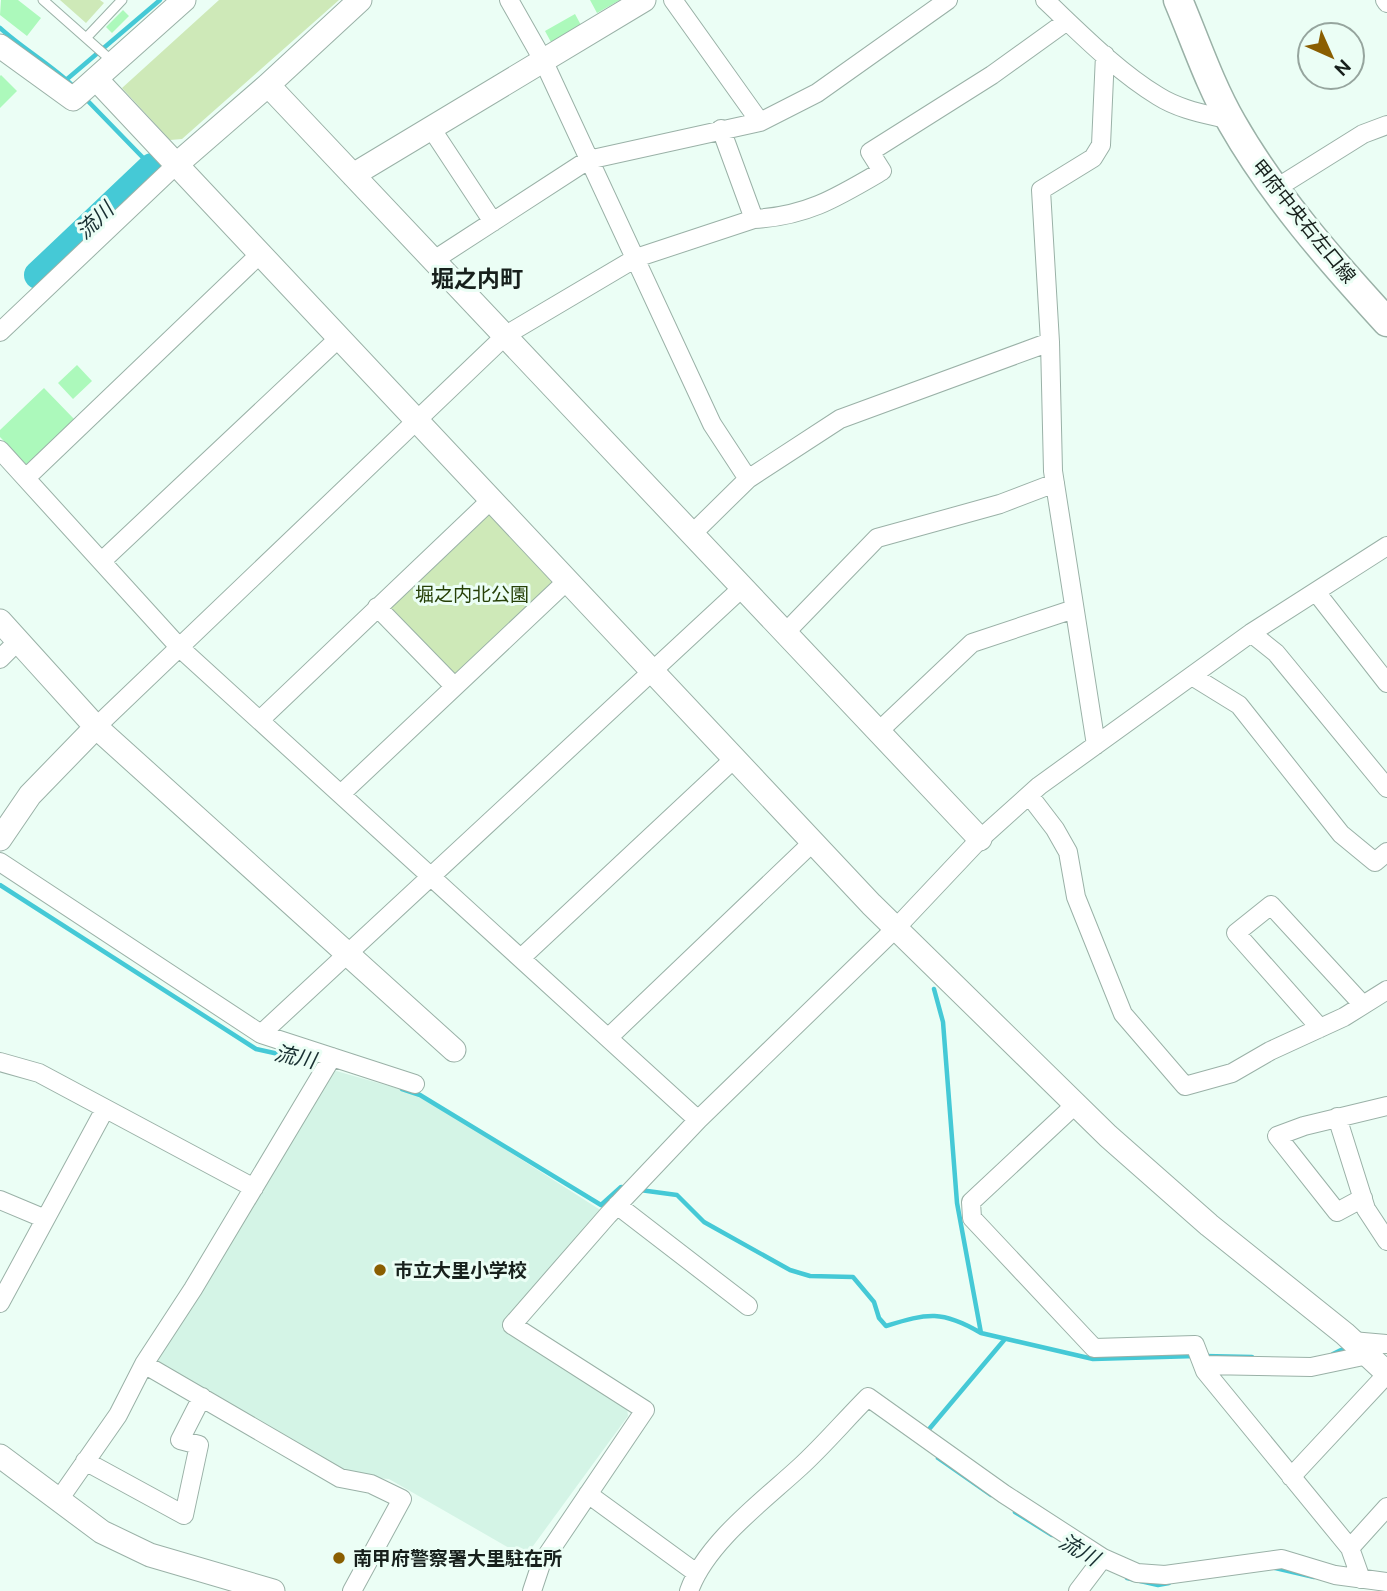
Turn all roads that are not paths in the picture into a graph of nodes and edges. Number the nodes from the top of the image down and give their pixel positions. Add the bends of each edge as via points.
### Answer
1 (43, 0) edge
2 (122, 0) edge
3 (184, 0) edge
4 (360, 0) edge
5 (509, 0) edge
6 (643, 0) edge
7 (673, 0) edge
8 (948, 0) edge
9 (1178, 0) edge
10 (1058, 7) edge
11 (87, 37) junction
12 (0, 46) edge
13 (106, 55) junction
14 (1105, 55) junction
15 (543, 60) junction
16 (268, 85) junction
17 (84, 89) junction
18 (1230, 120) junction
19 (760, 122) junction
20 (1387, 125) edge
21 (431, 128) junction
22 (721, 130) junction
23 (588, 160) junction
24 (177, 164) junction
25 (353, 175) junction
26 (1275, 189) junction
27 (754, 219) junction
28 (493, 222) junction
29 (260, 254) junction
30 (636, 258) junction
31 (434, 260) junction
32 (25, 310) junction
33 (0, 317) edge
34 (1387, 322) edge
35 (0, 332) edge
36 (506, 335) junction
37 (340, 337) junction
38 (1050, 342) junction
39 (418, 419) junction
40 (0, 450) edge
41 (26, 478) junction
42 (748, 479) junction
43 (1055, 483) junction
44 (492, 499) junction
45 (692, 533) junction
46 (1387, 546) edge
47 (103, 560) junction
48 (568, 580) junction
49 (743, 587) junction
50 (1316, 592) junction
51 (377, 607) junction
52 (1074, 610) junction
53 (0, 621) edge
54 (786, 632) junction
55 (1251, 634) junction
56 (18, 641) junction
57 (180, 648) junction
58 (0, 659) edge
59 (654, 671) junction
60 (1192, 676) junction
61 (1387, 683) edge
62 (454, 686) junction
63 (260, 720) junction
64 (96, 727) junction
65 (879, 731) junction
66 (1096, 745) junction
67 (735, 758) junction
68 (1387, 788) edge
69 (342, 793) junction
70 (1029, 795) junction
71 (0, 839) edge
72 (980, 839) junction
73 (813, 842) junction
74 (1387, 852) edge
75 (0, 862) edge
76 (432, 876) junction
77 (896, 929) junction
78 (346, 955) junction
79 (521, 958) junction
80 (1387, 990) edge
81 (1363, 1005) junction
82 (1320, 1028) junction
83 (261, 1034) junction
84 (608, 1038) junction
85 (454, 1050) dead end
86 (330, 1061) junction
87 (0, 1062) edge
88 (415, 1084) dead end
89 (1076, 1104) junction
90 (1387, 1106) edge
91 (105, 1109) junction
92 (1337, 1117) junction
93 (698, 1120) junction
94 (254, 1188) junction
95 (625, 1197) junction
96 (1363, 1198) junction
97 (0, 1200) edge
98 (43, 1219) junction
99 (1387, 1241) edge
100 (0, 1303) edge
101 (748, 1306) dead end
102 (1365, 1347) edge
103 (144, 1364) junction
104 (1202, 1364) junction
105 (1387, 1373) edge
106 (202, 1397) junction
107 (0, 1456) edge
108 (85, 1461) junction
109 (1292, 1476) junction
110 (588, 1494) junction
111 (58, 1501) junction
112 (1387, 1507) edge
113 (1350, 1548) junction
114 (1103, 1558) junction
115 (695, 1572) junction
116 (1376, 1583) edge
117 (273, 1591) edge
118 (352, 1591) edge
119 (532, 1591) edge
120 (689, 1591) edge
121 (1078, 1591) edge

1 - 11 lane
2 - 11 lane
3 - 13 street
4 - 16 street
5 - 15 street
6 - 15 street
7 - 19 street
8 - 19 street via 817,93
9 - 18 main road, 甲府中央右左口線
10 - 14 street
10 - 27 street via 992,75 870,152 881,172 797,214
11 - 13 lane
12 - 17 street
13 - 17 street
14 - 18 street via 1158,96
14 - 38 street via 1101,145 1093,158 1041,190
15 - 21 street
15 - 23 street
16 - 24 street
16 - 25 street
17 - 24 street
18 - 26 main road, 甲府中央右左口線
19 - 22 street
20 - 26 street via 1363,134
21 - 25 street
21 - 28 street
22 - 23 street
22 - 27 street
23 - 28 street
23 - 30 street
24 - 29 street
24 - 32 street
25 - 31 street
26 - 34 main road, 甲府中央右左口線
27 - 30 street
28 - 31 street
29 - 37 street
29 - 41 street
30 - 36 street
30 - 42 street via 712,424
31 - 36 street
32 - 33 street
32 - 35 street
36 - 39 street
36 - 45 street
37 - 39 street
37 - 47 street
38 - 42 street via 840,419
38 - 43 street
39 - 44 street
39 - 57 street
40 - 41 street
41 - 47 street
42 - 45 street
43 - 52 street
43 - 54 street via 1000,505 877,538
44 - 48 street
44 - 51 street
45 - 49 street
46 - 50 street
47 - 57 street
48 - 59 street
48 - 62 street
49 - 54 street
49 - 59 street
50 - 55 street
50 - 61 street
51 - 62 street
51 - 63 street
52 - 65 street via 972,643
52 - 66 street
53 - 56 street
54 - 65 street
55 - 60 street
55 - 68 street via 1276,653
56 - 58 street
56 - 64 street
57 - 63 street
57 - 64 street
59 - 67 street
59 - 76 street
60 - 66 street
60 - 74 street via 1240,705 1341,834 1375,862
62 - 69 street
63 - 69 street
64 - 71 street via 30,795
64 - 78 street
65 - 72 street
66 - 70 street
67 - 73 street
67 - 79 street
69 - 76 street
70 - 72 street
70 - 82 street via 1068,852 1076,897 1123,1014 1185,1086 1232,1073
72 - 77 street
73 - 77 street
73 - 84 street
75 - 83 street
76 - 78 street
76 - 79 street
77 - 89 street
77 - 93 street
78 - 83 street
78 - 85 street
79 - 84 street
80 - 81 street
81 - 82 street
81 - 82 street via 1271,905 1236,933
83 - 86 street
84 - 93 street
86 - 88 street
86 - 94 street
87 - 91 street via 39,1073
89 - 102 street via 1209,1225
89 - 104 street via 971,1202 972,1218 1094,1348 1195,1345
90 - 92 street
91 - 94 street
91 - 98 street
92 - 96 street
92 - 96 street via 1277,1136 1338,1212
93 - 95 street
94 - 103 street
95 - 101 street
95 - 110 street via 512,1325 645,1410
96 - 99 street
97 - 98 street
98 - 100 street
102 - 104 street via 1311,1367
102 - 105 street
103 - 106 street
103 - 108 street via 118,1415
104 - 109 street
105 - 109 street
106 - 108 street via 180,1440 199,1445 184,1515
106 - 118 street via 340,1478 371,1484 401,1499
107 - 111 street
108 - 111 street
109 - 113 street
110 - 115 street
110 - 119 street via 541,1564
111 - 117 street via 102,1532 150,1555
112 - 113 street
113 - 116 street
114 - 115 street via 868,1397 799,1468 767,1493
114 - 116 street via 1137,1573 1165,1575 1282,1559
114 - 121 street
115 - 120 street

